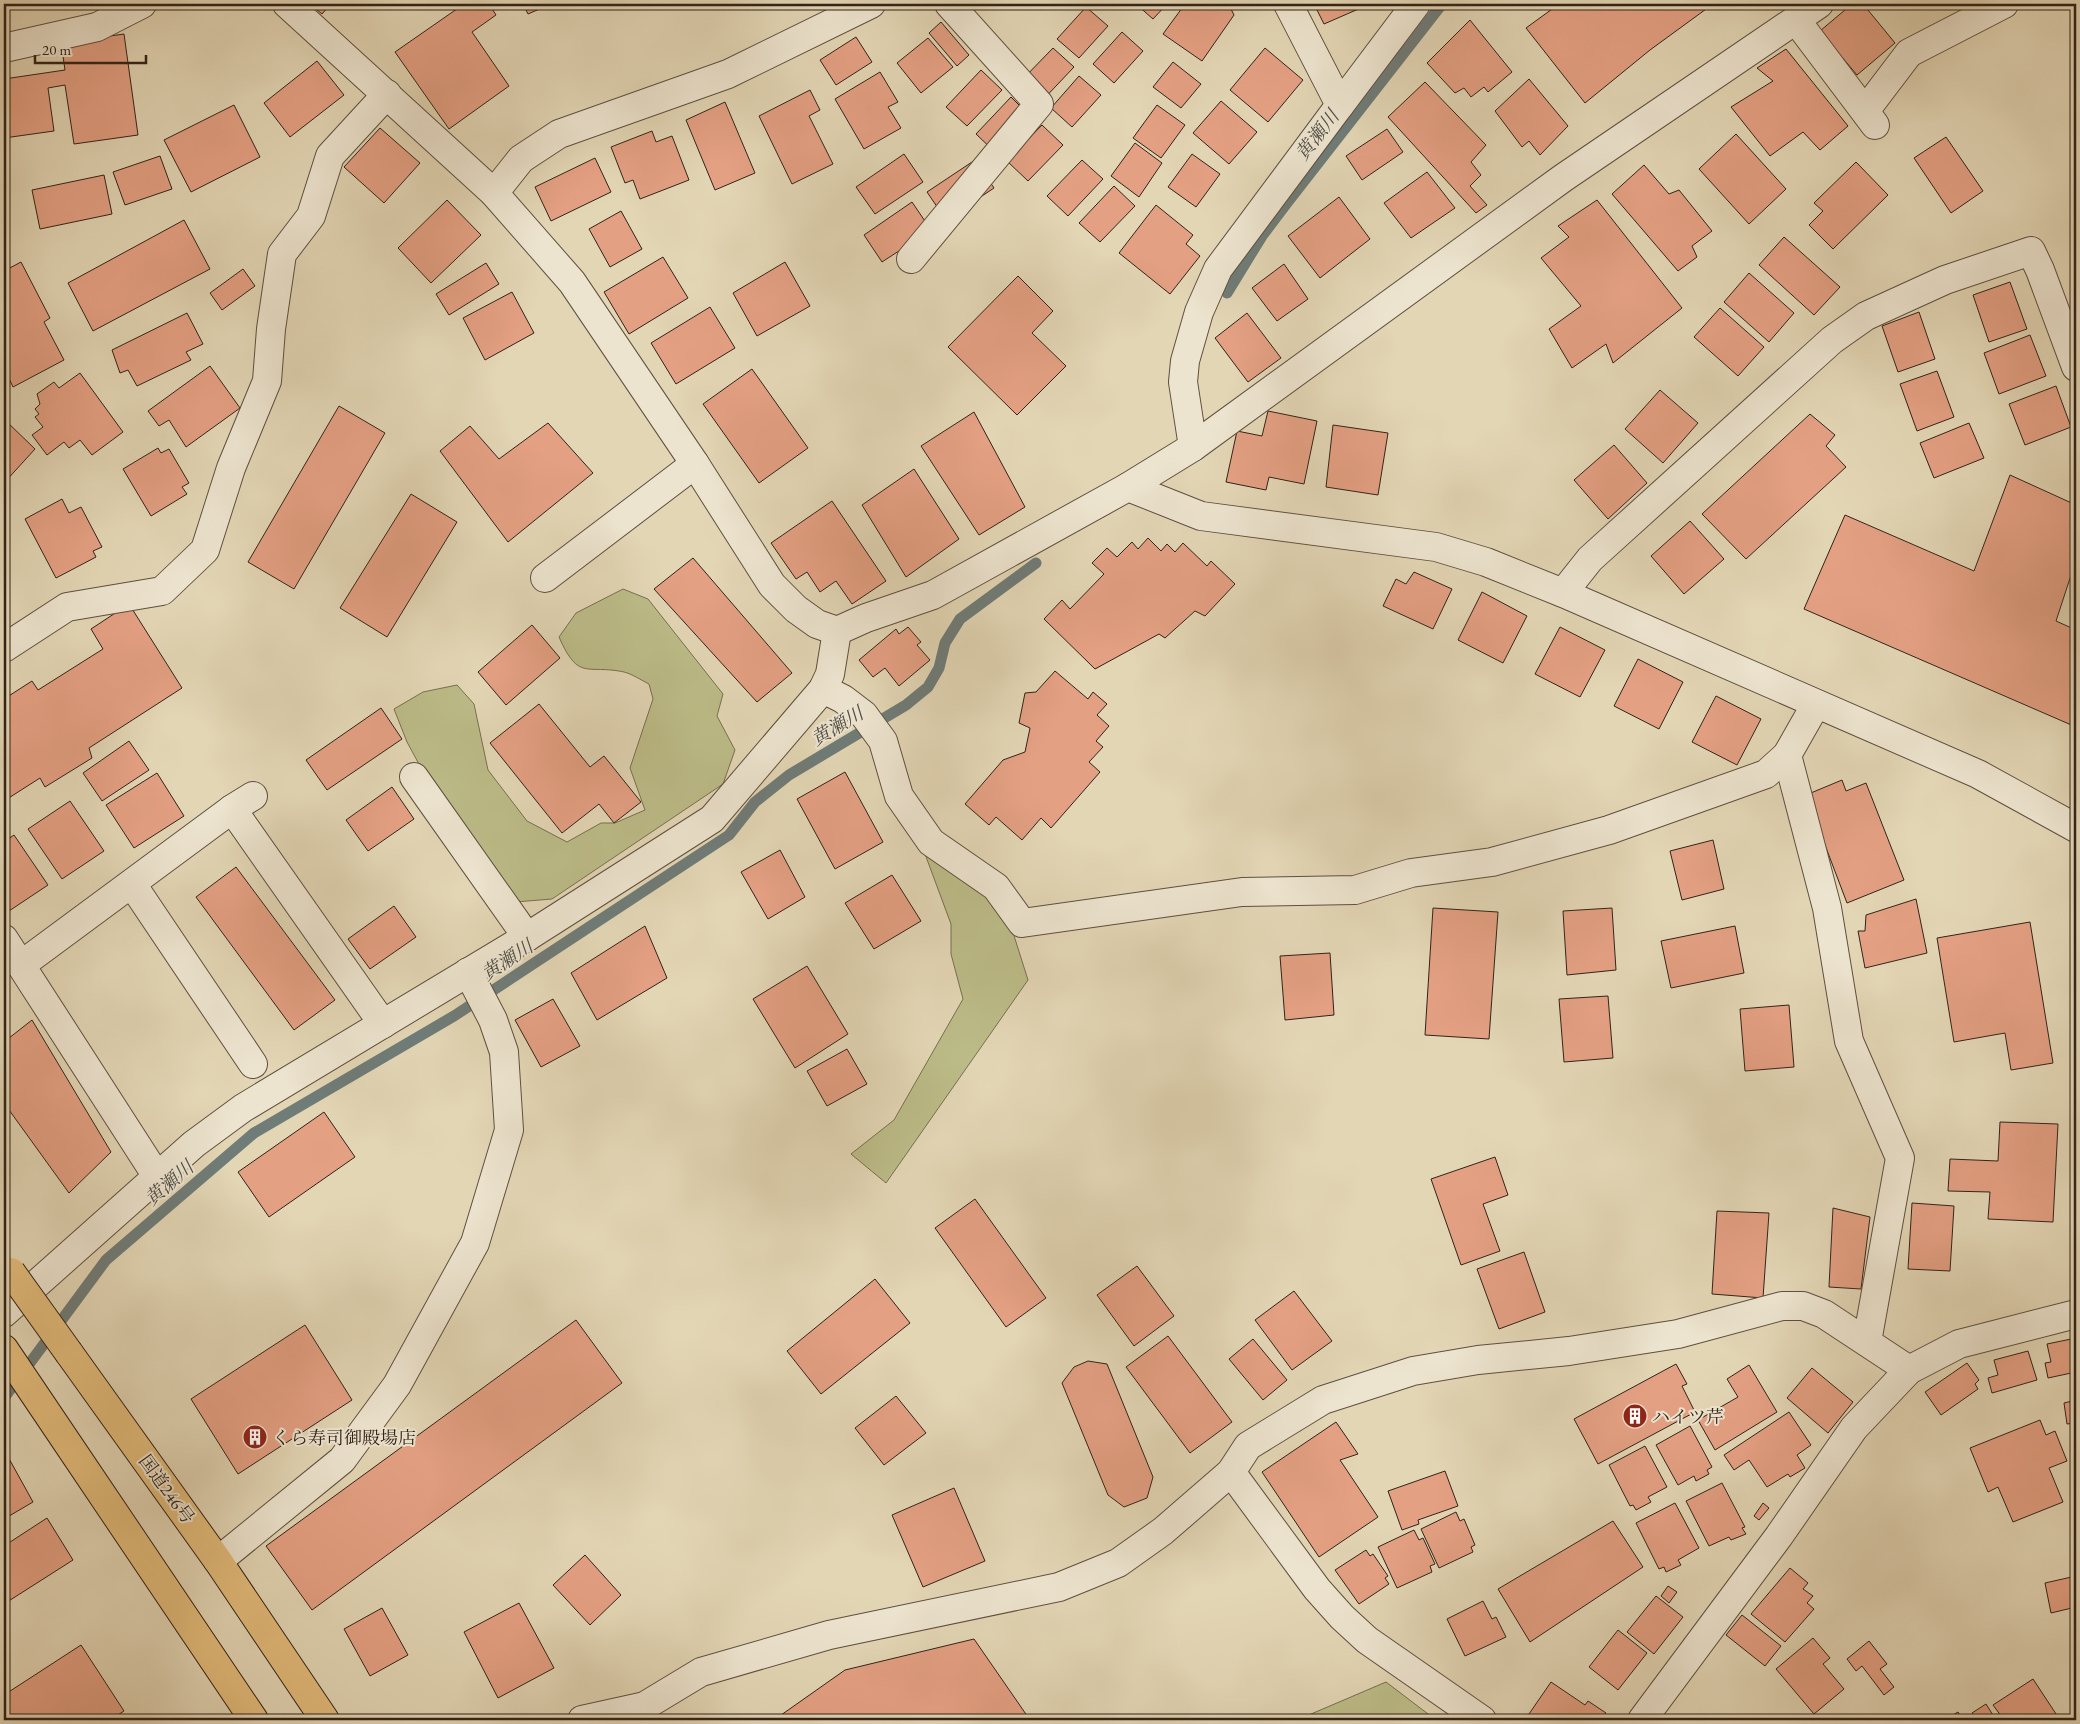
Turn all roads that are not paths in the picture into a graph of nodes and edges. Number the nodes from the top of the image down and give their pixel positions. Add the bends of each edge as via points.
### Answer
1 (142, 4) edge
2 (287, 4) edge
3 (871, 4) edge
4 (949, 4) edge
5 (1288, 4) edge
6 (1416, 4) edge
7 (1820, 4) edge
8 (2004, 4) edge
9 (1796, 20) junction
10 (4, 48) edge
11 (387, 94) junction
12 (1340, 105) junction
13 (494, 193) junction
14 (912, 259) dead end
15 (2076, 367) edge
16 (1193, 446) junction
17 (695, 464) junction
18 (1128, 487) junction
19 (546, 578) dead end
20 (1563, 593) junction
21 (837, 631) junction
22 (4, 648) edge
23 (833, 694) junction
24 (1816, 704) junction
25 (1787, 755) junction
26 (414, 778) dead end
27 (2076, 828) edge
28 (132, 884) junction
29 (527, 937) junction
30 (4, 939) edge
31 (21, 965) junction
32 (471, 978) junction
33 (383, 1024) junction
34 (253, 1064) dead end
35 (158, 1178) junction
36 (7, 1267) edge
37 (4, 1313) edge
38 (2076, 1314) edge
39 (1867, 1342) junction
40 (4, 1349) edge
41 (1909, 1370) junction
42 (1231, 1472) junction
43 (218, 1561) junction
44 (633, 1713) edge
45 (254, 1720) edge
46 (325, 1720) edge
47 (582, 1720) edge
48 (1482, 1720) edge
49 (1642, 1720) edge

1 - 10 street via 97,27
2 - 11 street
3 - 13 street via 728,74 559,134 521,159
4 - 14 street via 1039,104
5 - 12 street
6 - 12 street
7 - 9 street
8 - 9 street via 1909,53 1870,118
9 - 16 street via 1563,178
11 - 13 street
11 - 22 street via 330,156 311,216 282,254 267,381 231,468 205,550 162,591 67,607
12 - 16 street via 1218,269 1199,312 1182,382
13 - 17 street via 572,282
15 - 20 street via 2031,251 1945,280 1866,316 1832,340 1590,559
16 - 18 street
17 - 19 street
17 - 21 street via 772,585 817,624
18 - 20 street via 1201,516 1436,547 1486,562
18 - 21 street via 933,595
20 - 24 street
21 - 23 street via 830,674
23 - 25 street via 864,715 883,741 898,796 931,842 996,887 1022,923 1242,892 1355,890 1411,873 1492,862 1609,830 1699,800 1766,774
23 - 29 street via 712,819
24 - 25 street
24 - 27 street via 1978,774
25 - 39 street via 1827,908 1849,1041 1900,1158
26 - 29 street
28 - 31 street
28 - 33 street via 242,803
28 - 34 street
29 - 32 street
30 - 31 street
31 - 35 street
32 - 33 street
32 - 43 street via 493,1020 504,1052 509,1130 475,1243 396,1385 342,1460
33 - 35 street via 243,1108 194,1144
35 - 37 street
36 - 43 highway, 国道246号, bridge
38 - 41 street via 1959,1344
39 - 41 street
39 - 42 street via 1824,1314 1802,1306 1782,1306 1678,1334 1413,1371 1323,1400 1248,1446
40 - 45 highway
41 - 49 street via 1854,1428 1779,1536
42 - 44 street via 1163,1531 1118,1564 1059,1587 829,1635 701,1672
42 - 48 street via 1317,1589 1342,1617 1367,1640
43 - 46 highway, 国道246号
44 - 47 street

